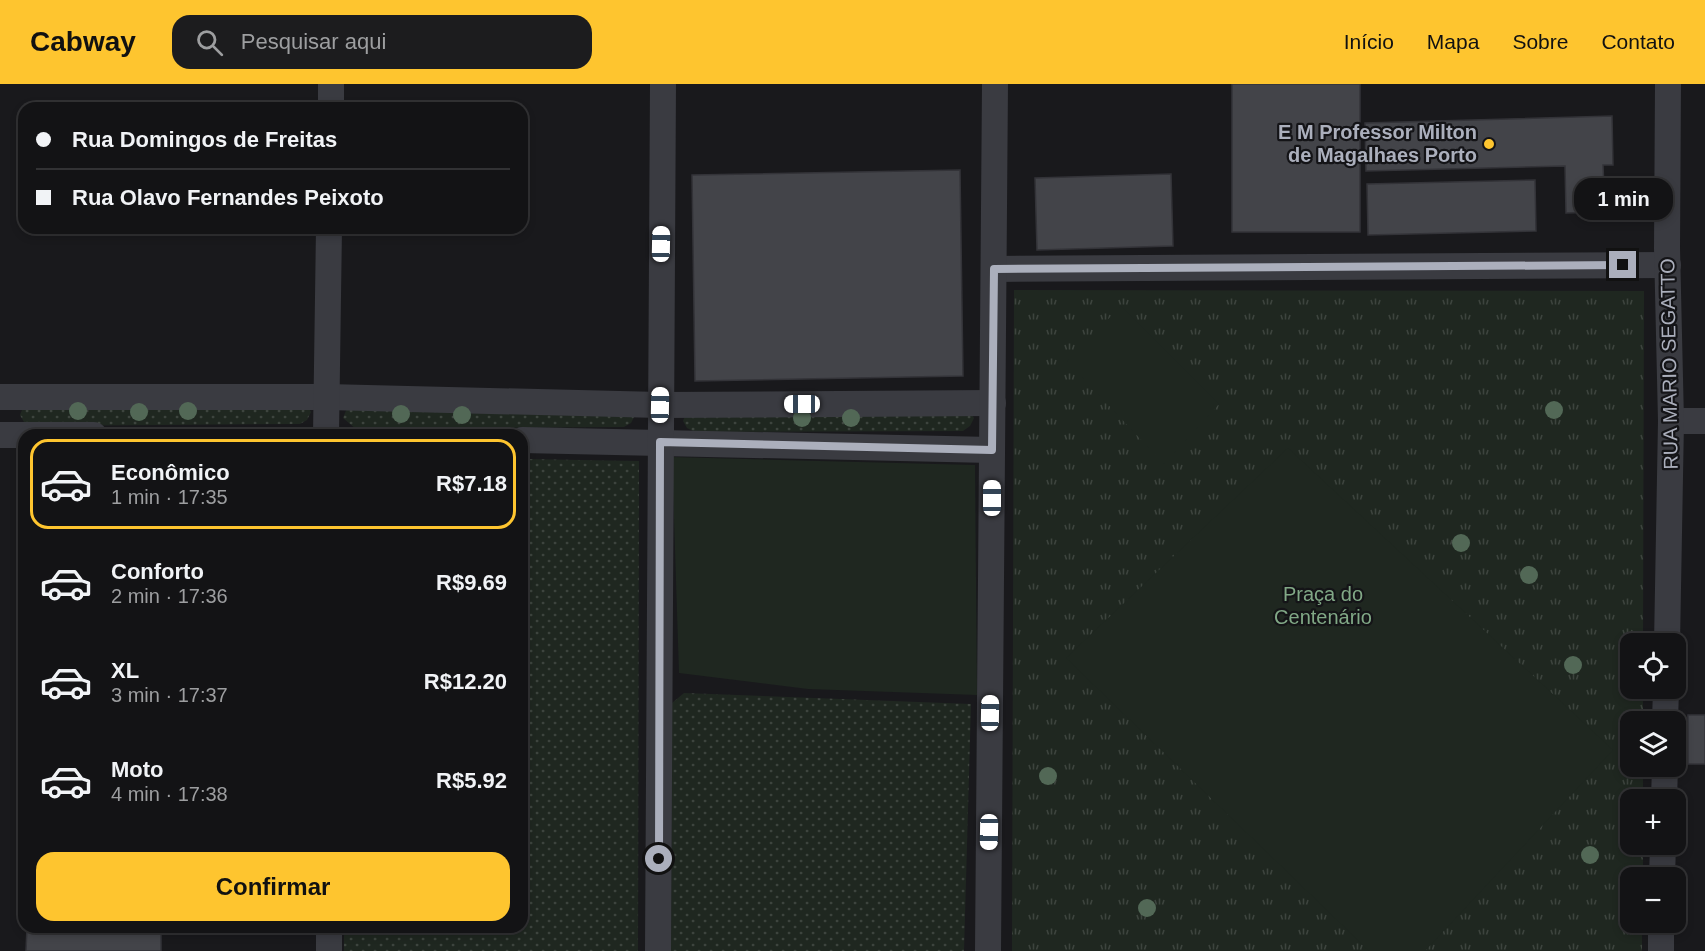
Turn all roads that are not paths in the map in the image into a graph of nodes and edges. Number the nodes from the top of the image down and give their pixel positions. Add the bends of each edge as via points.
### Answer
1 (331, 84) edge
2 (663, 84) edge
3 (995, 84) edge
4 (1668, 84) edge
5 (331, 102) edge
6 (329, 234) edge
7 (1668, 265) junction
8 (994, 269) junction
9 (0, 397) edge
10 (327, 397) junction
11 (993, 403) junction
12 (660, 405) junction
13 (1671, 421) junction
14 (1705, 421) edge
15 (326, 429) edge
16 (0, 435) edge
17 (18, 435) edge
18 (528, 440) edge
19 (660, 442) junction
20 (992, 450) junction
21 (1667, 633) edge
22 (329, 933) edge
23 (1661, 933) edge
24 (329, 951) edge
25 (658, 951) edge
26 (988, 951) edge
27 (1661, 951) edge

1 - 5 street
2 - 12 street
3 - 8 street
4 - 7 street, RUA MARIO SEGATTO
6 - 10 street
7 - 8 street
7 - 13 street, RUA MARIO SEGATTO
8 - 11 street
9 - 10 street
10 - 12 street
10 - 15 street
11 - 12 street
11 - 20 street
12 - 19 street
13 - 14 street
13 - 21 street, RUA MARIO SEGATTO
16 - 17 street
18 - 19 street
19 - 20 street
19 - 25 street
20 - 26 street
22 - 24 street
23 - 27 street

